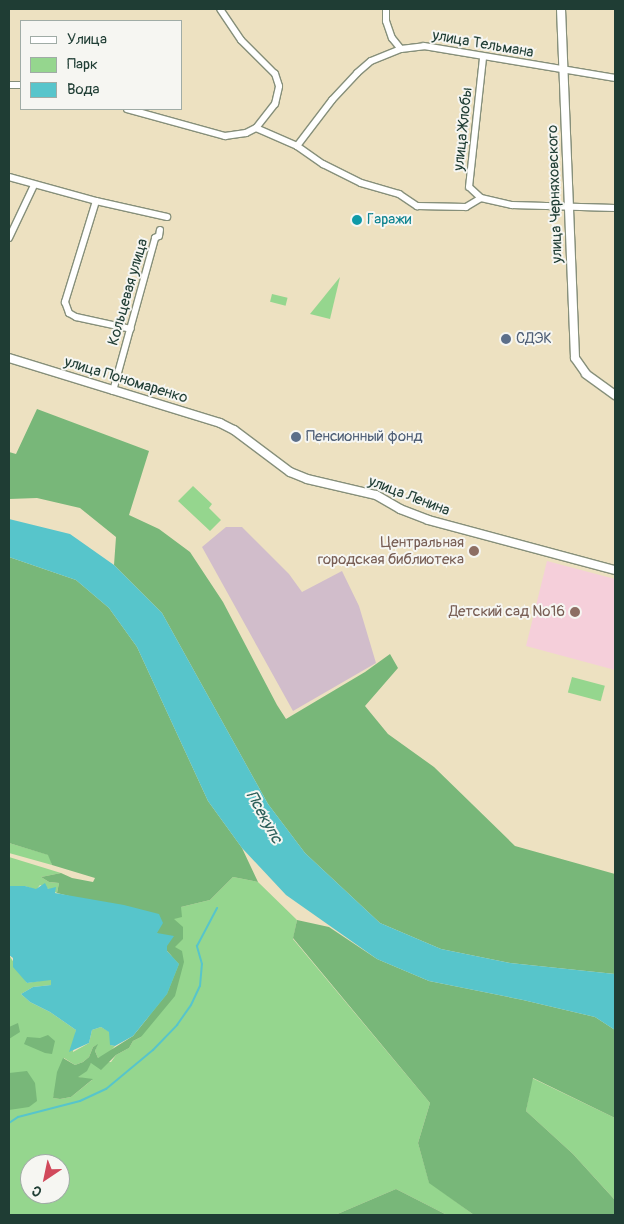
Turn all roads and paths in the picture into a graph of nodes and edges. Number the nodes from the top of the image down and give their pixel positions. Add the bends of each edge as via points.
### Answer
1 (220, 9) edge
2 (386, 9) edge
3 (562, 9) edge
4 (401, 50) junction
5 (483, 58) junction
6 (564, 69) junction
7 (615, 78) edge
8 (131, 110) edge
9 (256, 128) junction
10 (297, 146) junction
11 (9, 177) edge
12 (34, 185) junction
13 (481, 198) junction
14 (96, 201) junction
15 (569, 206) junction
16 (615, 208) edge
17 (167, 217) dead end
18 (160, 230) dead end
19 (9, 238) edge
20 (130, 329) junction
21 (9, 358) edge
22 (113, 391) junction
23 (615, 395) edge
24 (234, 430) joint
25 (615, 570) edge

1 - 9 street via 241,40 275,74 279,86 275,104
2 - 4 street via 392,38
3 - 6 street, улица Черняховского
4 - 5 street, улица Тельмана via 424,46
4 - 10 street, улица Тельмана via 371,61 357,73
5 - 6 street, улица Тельмана
5 - 13 street, улица Жлобы via 469,187
6 - 7 street, улица Тельмана
6 - 15 street, улица Черняховского
8 - 9 street via 225,136 246,134
9 - 10 street
10 - 13 street via 360,183 398,194 417,206 466,207
11 - 12 street
12 - 14 street
12 - 19 street
13 - 15 street via 512,205
14 - 17 street
14 - 20 street via 65,302 69,313 76,317
15 - 16 street
15 - 23 street, улица Черняховского via 575,358 586,374
18 - 20 street, Кольцевая улица
20 - 22 street, Кольцевая улица
21 - 22 street, улица Пономаренко
22 - 24 street, улица Пономаренко
24 - 25 street, улица Ленина via 290,472 307,479 376,495 428,520

